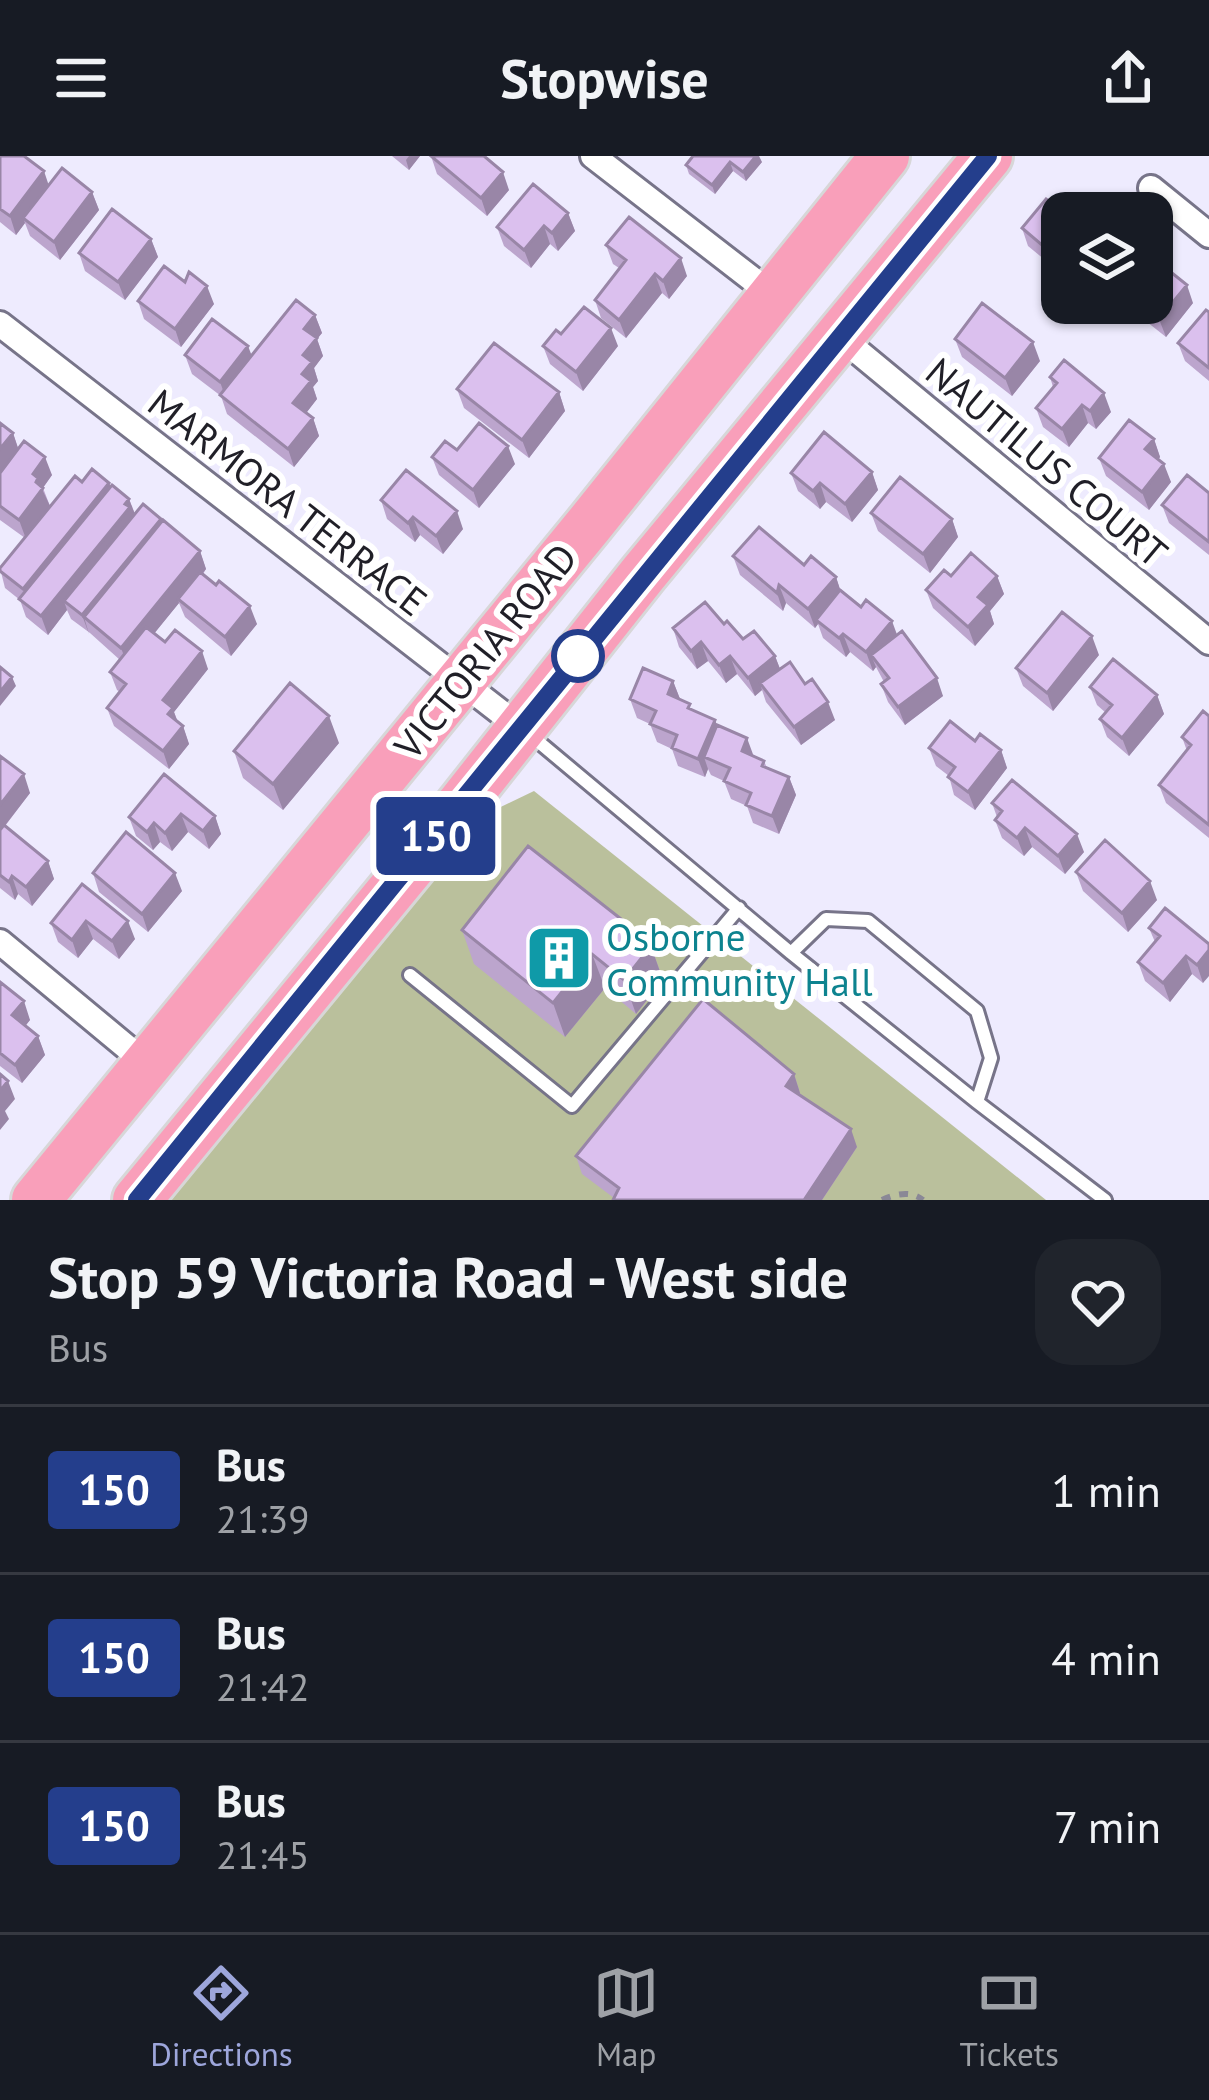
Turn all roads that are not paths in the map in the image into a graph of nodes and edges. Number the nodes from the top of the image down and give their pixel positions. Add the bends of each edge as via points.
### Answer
1 (593, 156) edge
2 (884, 156) edge
3 (988, 156) edge
4 (1151, 188) dead end
5 (1209, 235) edge
6 (774, 296) junction
7 (0, 324) edge
8 (839, 336) junction
9 (588, 526) junction
10 (644, 574) junction
11 (1209, 643) edge
12 (460, 681) junction
13 (521, 728) junction
14 (739, 908) junction
15 (0, 943) edge
16 (791, 953) junction
17 (410, 975) dead end
18 (147, 1064) junction
19 (976, 1102) junction
20 (36, 1200) edge
21 (136, 1200) edge
22 (1105, 1200) edge

1 - 6 street
2 - 6 highway, VICTORIA ROAD
3 - 8 highway, VICTORIA ROAD
4 - 5 street
6 - 9 highway, VICTORIA ROAD
7 - 12 street, MARMORA TERRACE
8 - 10 highway, VICTORIA ROAD
8 - 11 street, NAUTILUS COURT
9 - 10 highway
9 - 12 highway, VICTORIA ROAD
10 - 13 highway, VICTORIA ROAD
12 - 13 street, MARMORA TERRACE
12 - 18 highway, VICTORIA ROAD
13 - 14 lane, MARMORA TERRACE
13 - 21 highway, VICTORIA ROAD
14 - 16 lane, MARMORA TERRACE
14 - 17 lane via 572,1106
15 - 18 street
16 - 19 lane, MARMORA TERRACE
16 - 19 lane via 826,919 868,921 977,1011 992,1058
18 - 20 highway, VICTORIA ROAD
19 - 22 lane, MARMORA TERRACE

